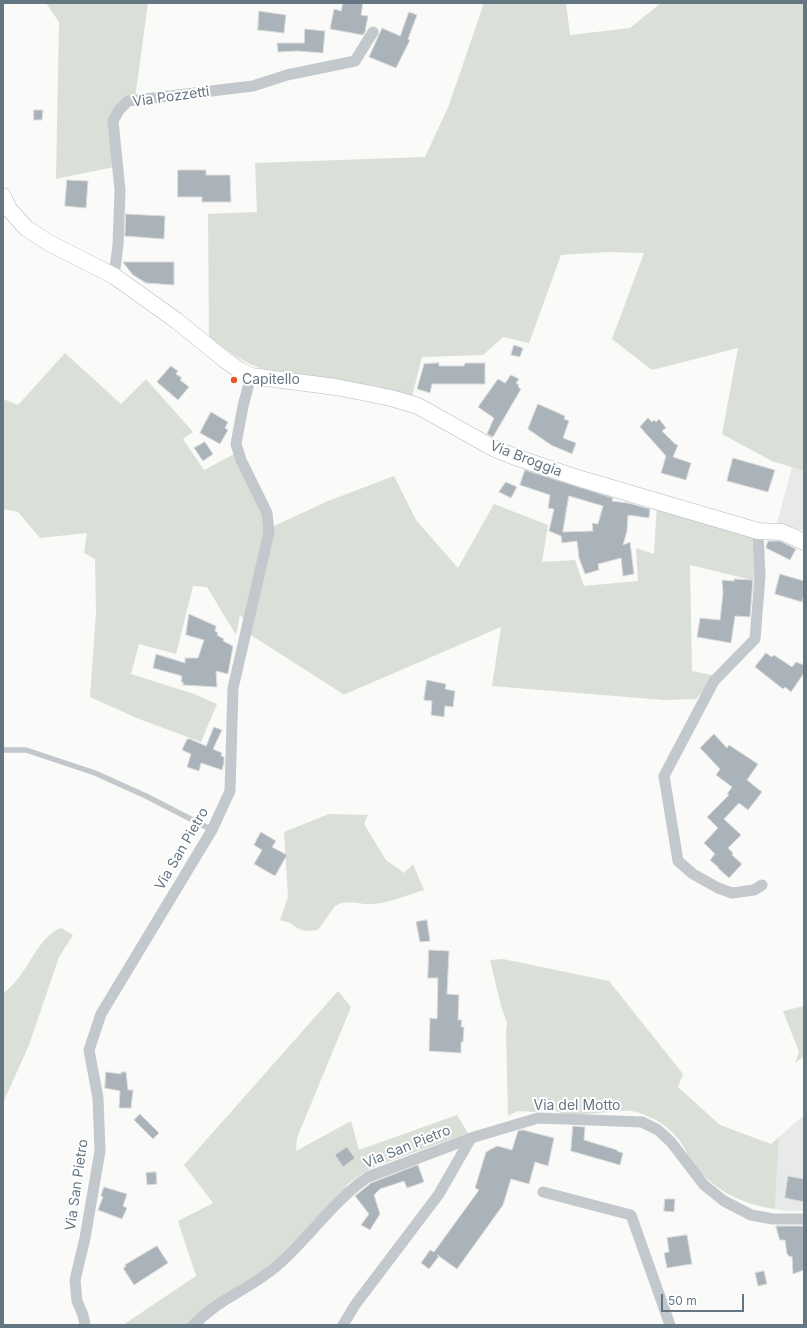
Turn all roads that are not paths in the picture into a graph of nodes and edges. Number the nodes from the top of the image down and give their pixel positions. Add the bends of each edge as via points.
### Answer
1 (374, 32) dead end
2 (5, 205) edge
3 (114, 276) junction
4 (251, 376) junction
5 (758, 531) junction
6 (804, 542) edge
7 (3, 750) edge
8 (212, 830) junction
9 (762, 884) dead end
10 (471, 1138) junction
11 (543, 1192) dead end
12 (804, 1220) edge
13 (86, 1325) edge
14 (193, 1325) edge
15 (343, 1325) edge
16 (670, 1325) edge

1 - 3 street, Via Pozzetti via 355,61 287,75 253,86 128,101 113,121 120,190
2 - 3 street via 26,228 49,243
3 - 4 street via 178,321 225,360
4 - 5 street, Via Broggia via 336,387 418,406 493,448 518,458
4 - 8 street, Via San Pietro via 236,444 267,513 269,532 232,688 230,791
5 - 6 street, Via Broggia via 782,532
5 - 9 street via 760,576 755,639 714,681 664,776 678,861 693,874 732,893 754,890
7 - 8 lane via 26,750 95,773
8 - 13 street, Via San Pietro via 101,1014 89,1050 98,1098 100,1151 75,1280 77,1301
10 - 12 street, Via del Motto via 538,1118 642,1122 658,1130 671,1142 704,1185 724,1201 751,1215
10 - 14 street, Via San Pietro via 363,1180 334,1205 278,1265 249,1287 220,1303
10 - 15 street via 439,1194 355,1305
11 - 16 street via 631,1215

